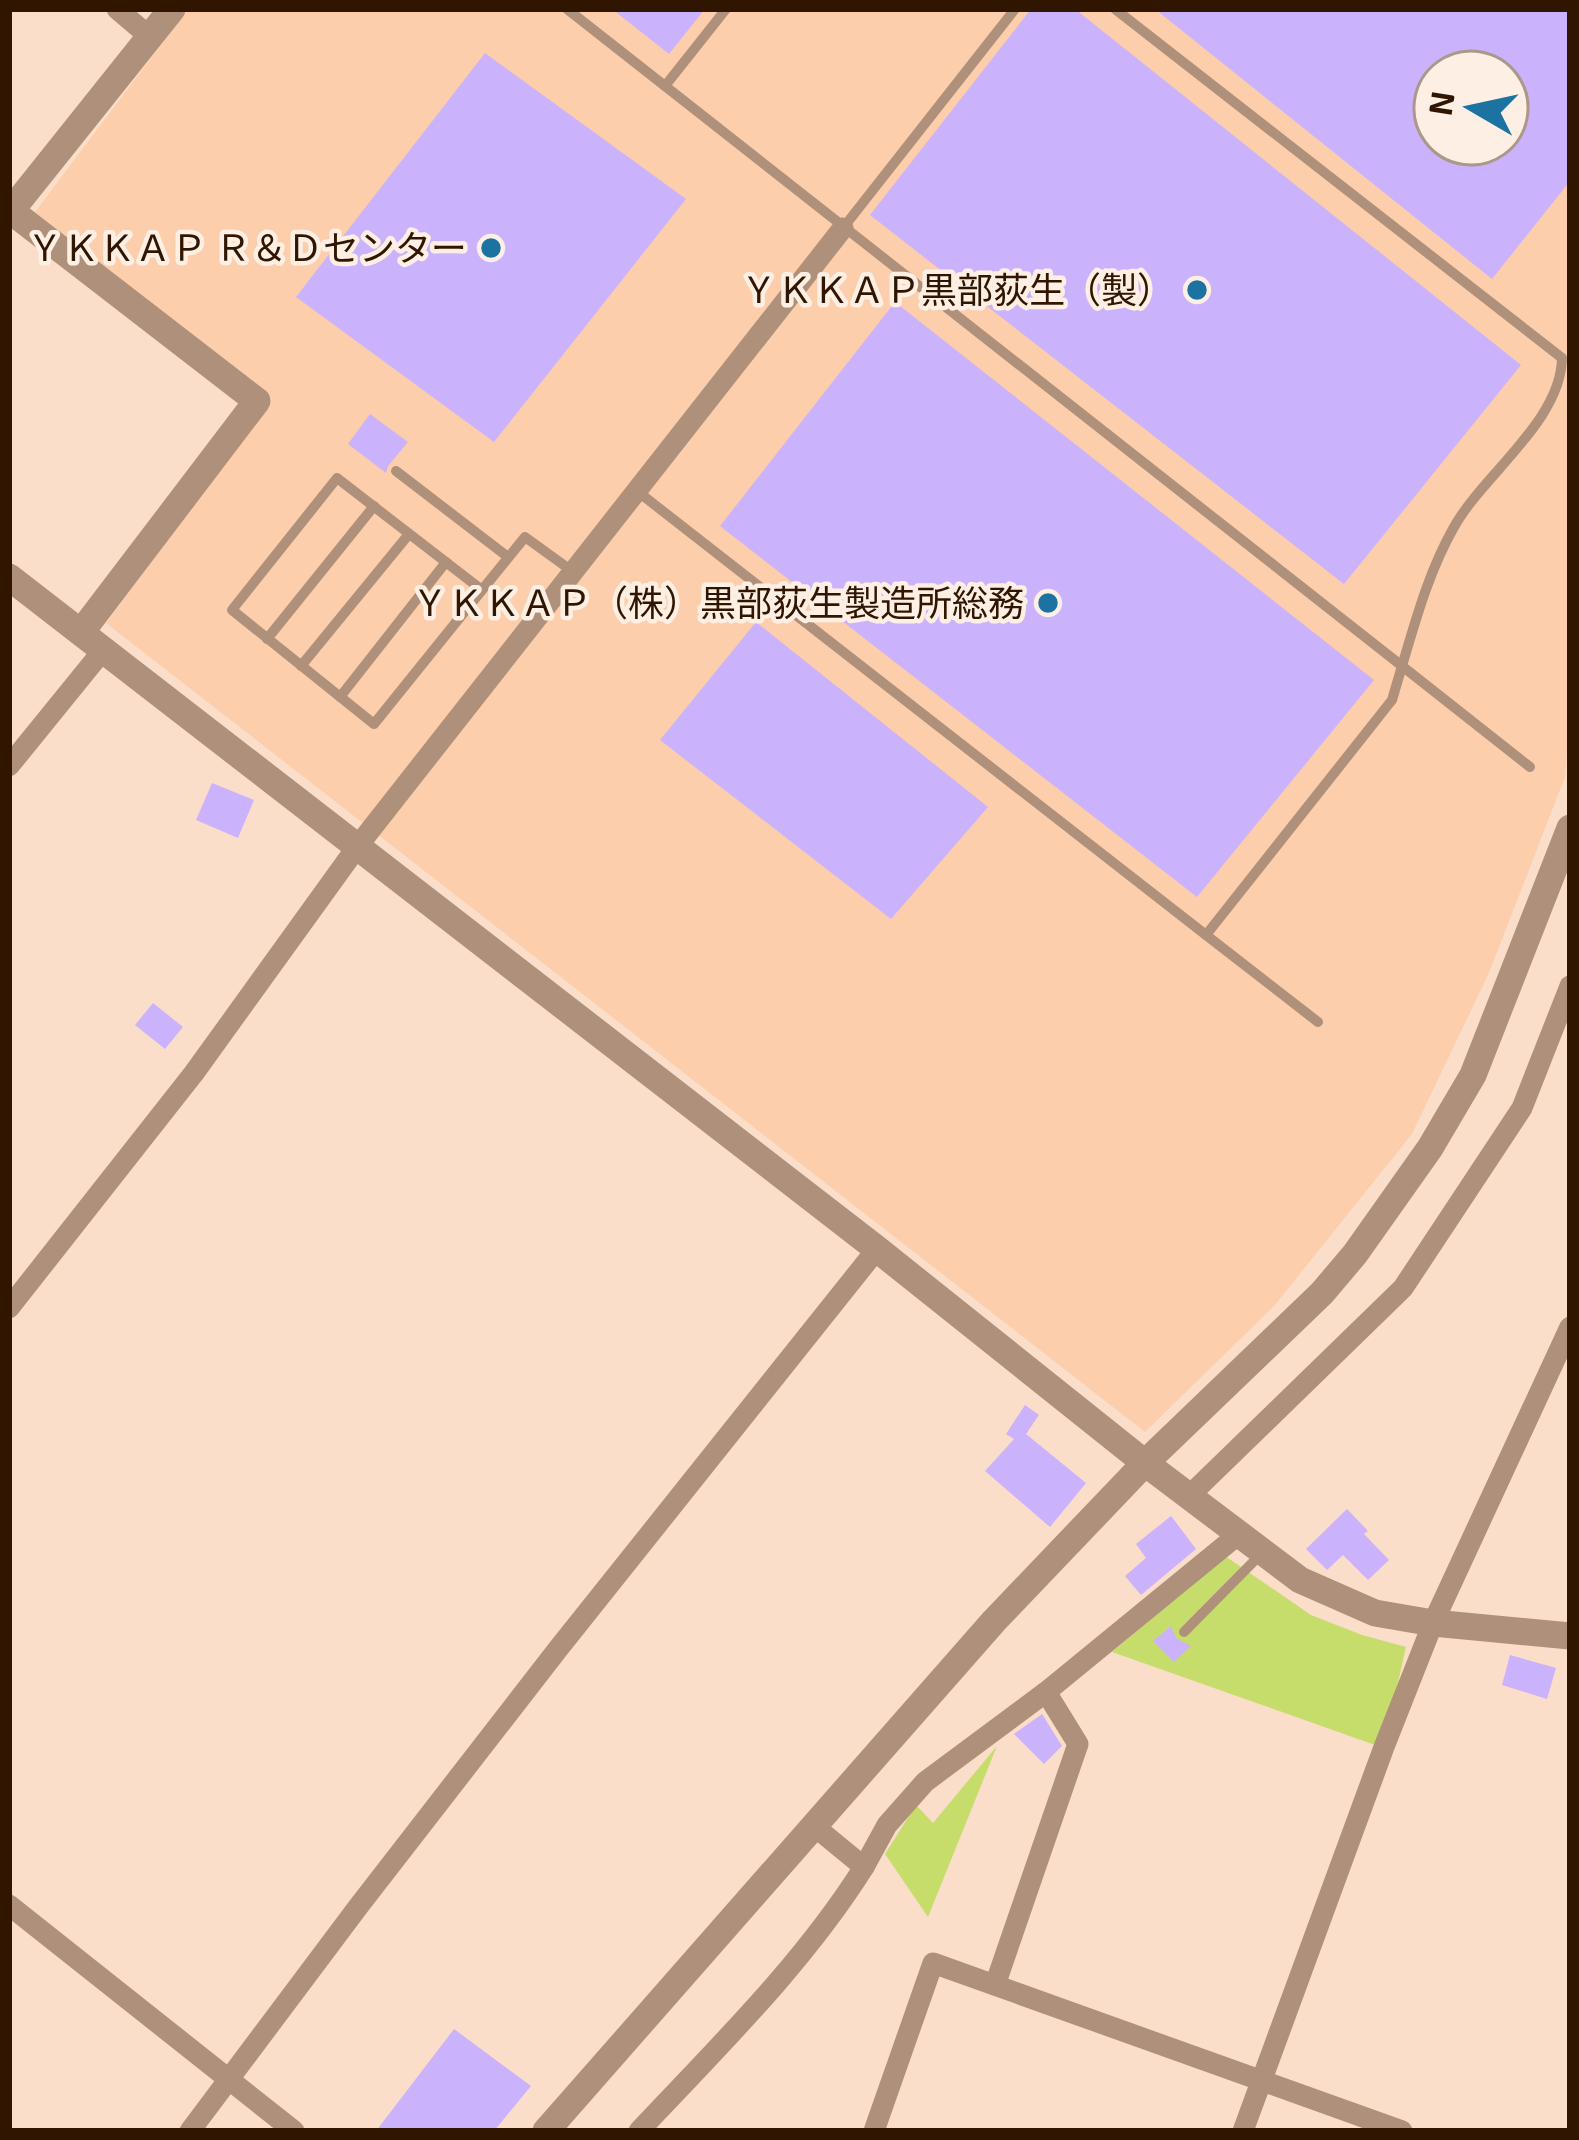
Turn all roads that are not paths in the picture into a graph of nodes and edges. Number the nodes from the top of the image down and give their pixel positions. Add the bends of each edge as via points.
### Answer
1 (117, 9) edge
2 (172, 9) edge
3 (567, 9) edge
4 (726, 9) edge
5 (1015, 9) edge
6 (1115, 9) edge
7 (150, 38) junction
8 (665, 86) junction
9 (10, 211) edge
10 (843, 229) junction
11 (396, 471) dead end
12 (636, 490) junction
13 (374, 506) junction
14 (409, 534) junction
15 (508, 557) junction
16 (446, 562) junction
17 (572, 571) junction
18 (9, 577) edge
19 (482, 590) junction
20 (267, 639) junction
21 (93, 640) junction
22 (301, 666) junction
23 (1402, 666) junction
24 (340, 697) junction
25 (9, 766) edge
26 (1530, 767) dead end
27 (1570, 828) edge
28 (357, 848) junction
29 (1206, 935) junction
30 (1570, 986) edge
31 (1318, 1022) dead end
32 (877, 1249) junction
33 (9, 1308) edge
34 (1570, 1327) edge
35 (1144, 1463) junction
36 (1189, 1496) junction
37 (1239, 1534) junction
38 (1263, 1552) junction
39 (1433, 1623) junction
40 (1184, 1632) dead end
41 (1570, 1636) edge
42 (1046, 1692) junction
43 (814, 1826) junction
44 (865, 1867) junction
45 (9, 1905) edge
46 (995, 1985) junction
47 (230, 2080) junction
48 (1262, 2080) junction
49 (190, 2131) edge
50 (294, 2131) edge
51 (546, 2131) edge
52 (639, 2131) edge
53 (874, 2131) edge
54 (1243, 2131) edge
55 (1402, 2131) edge

1 - 7 street
2 - 7 street
3 - 8 lane
4 - 8 lane
5 - 10 lane
6 - 23 lane via 1562,358 1543,413 1456,523
7 - 9 street
8 - 10 lane
9 - 21 street via 256,401
10 - 12 street
10 - 23 lane
11 - 15 lane
12 - 17 street
12 - 29 lane
13 - 14 lane
13 - 20 lane
13 - 20 lane via 337,478 232,610
14 - 16 lane
14 - 22 lane
15 - 17 lane via 525,537
15 - 19 lane
16 - 19 lane
16 - 24 lane
17 - 28 street
18 - 21 street
19 - 24 lane via 374,724
20 - 22 lane
21 - 25 street
21 - 28 street
22 - 24 lane
23 - 26 lane
23 - 29 lane via 1392,700
27 - 35 street via 1473,1075 1430,1148 1322,1293
28 - 32 street
28 - 33 street
29 - 31 lane
30 - 36 street via 1522,1108 1403,1288
32 - 35 street
32 - 47 street via 543,1667
34 - 39 street
35 - 36 street
35 - 43 street
36 - 37 street
37 - 38 street
37 - 42 street
38 - 39 street via 1300,1580 1375,1613
38 - 40 lane
39 - 41 street
39 - 48 street
42 - 44 street via 925,1782 886,1825
42 - 46 street via 1078,1744
43 - 44 street
43 - 51 street
44 - 52 street via 781,1977
45 - 47 street
46 - 48 street
46 - 53 street via 933,1963
47 - 49 street
47 - 50 street
48 - 54 street
48 - 55 street

